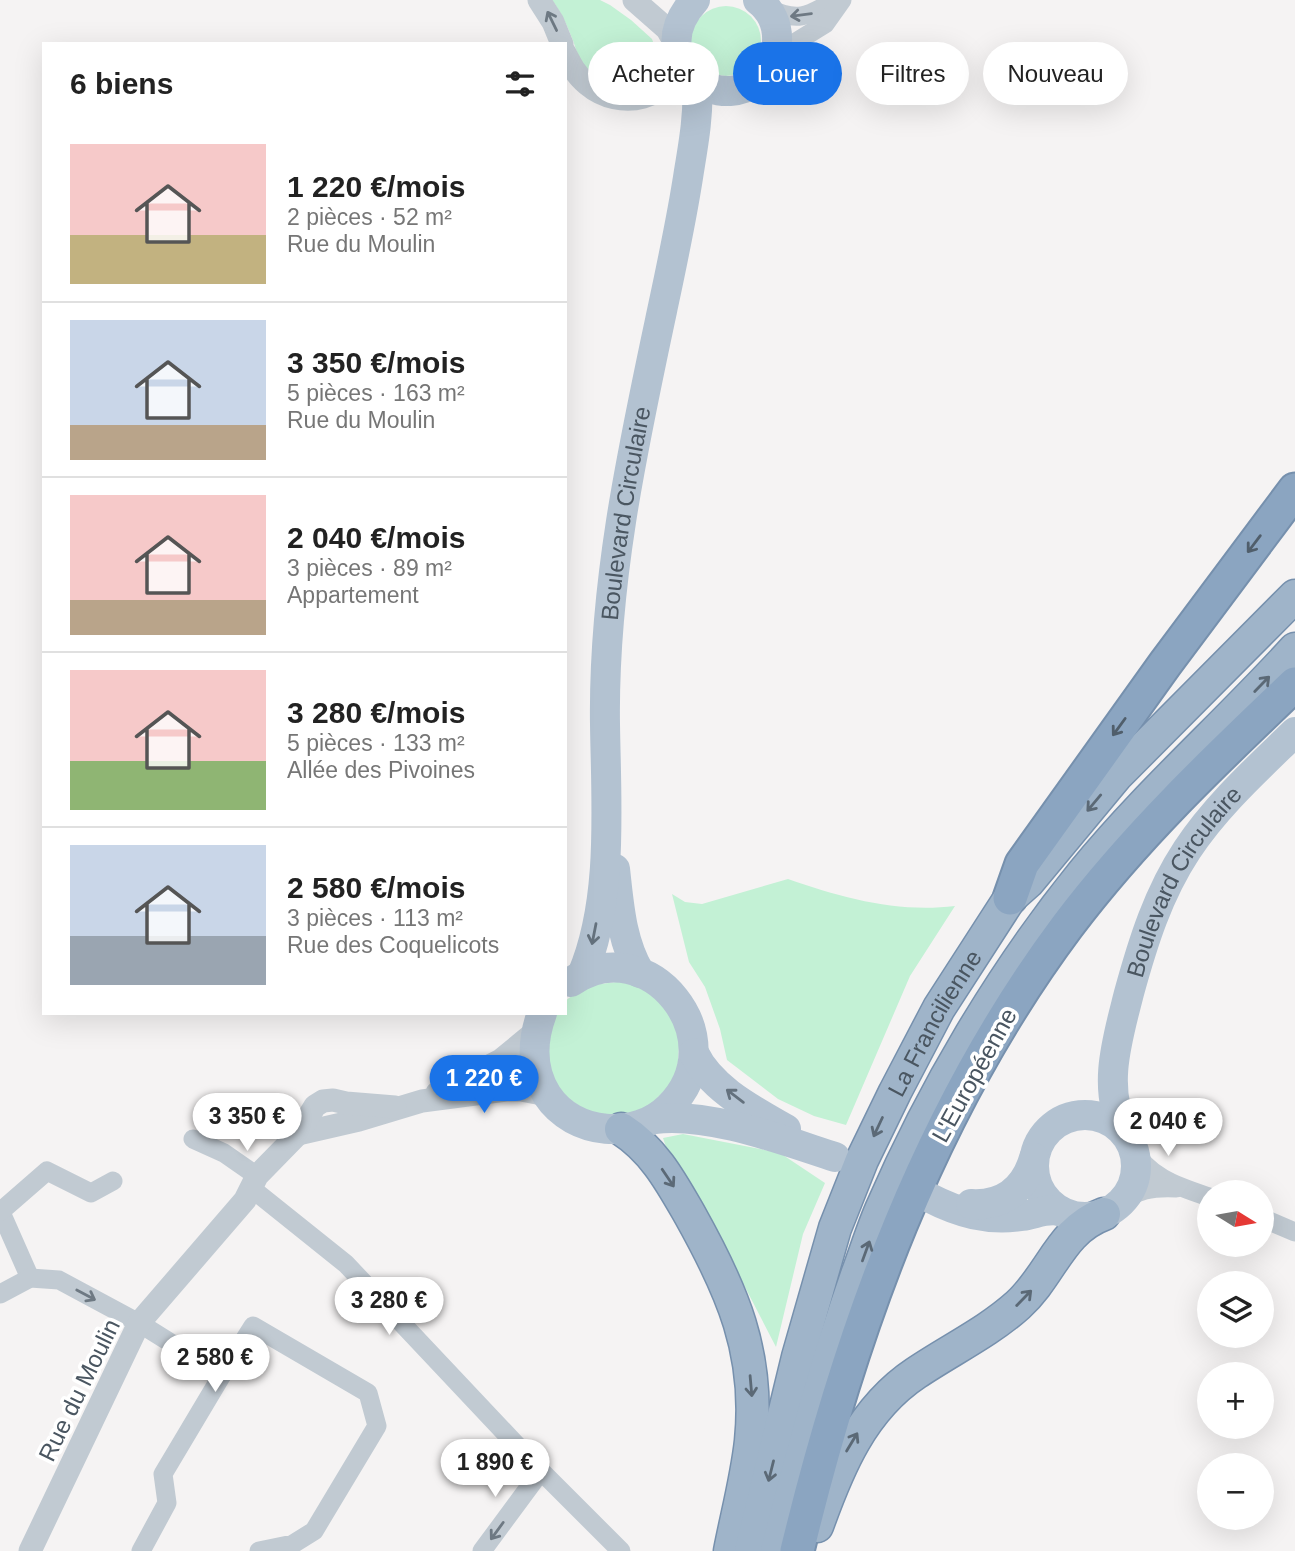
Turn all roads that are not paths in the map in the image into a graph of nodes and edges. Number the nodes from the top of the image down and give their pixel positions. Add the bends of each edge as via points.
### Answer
1 (539, 0) edge
2 (634, 0) edge
3 (695, 0) edge
4 (835, 0) edge
5 (842, 0) edge
6 (761, 2) edge
7 (561, 42) edge
8 (674, 42) edge
9 (677, 42) edge
10 (778, 42) edge
11 (796, 42) edge
12 (567, 57) edge
13 (588, 85) edge
14 (719, 91) edge
15 (733, 91) joint
16 (698, 105) edge
17 (682, 215) junction
18 (1295, 489) edge
19 (1295, 596) edge
20 (1295, 649) edge
21 (1295, 684) edge
22 (1295, 732) edge
23 (608, 818) junction
24 (1010, 898) junction
25 (640, 973) junction
26 (574, 981) edge
27 (539, 1022) edge
28 (694, 1053) junction
29 (1114, 1055) junction
30 (547, 1095) junction
31 (422, 1101) junction
32 (654, 1119) junction
33 (1062, 1119) junction
34 (621, 1129) junction
35 (193, 1139) dead end
36 (1129, 1139) junction
37 (1034, 1158) junction
38 (113, 1181) dead end
39 (254, 1182) junction
40 (1184, 1188) junction
41 (1197, 1193) edge
42 (1112, 1209) junction
43 (1, 1211) edge
44 (1060, 1211) junction
45 (1274, 1223) edge
46 (1295, 1232) edge
47 (30, 1278) junction
48 (0, 1294) edge
49 (139, 1323) junction
50 (222, 1375) junction
51 (541, 1471) junction
52 (30, 1551) edge
53 (141, 1551) edge
54 (259, 1551) edge
55 (482, 1551) edge
56 (621, 1551) edge
57 (730, 1551) edge
58 (751, 1551) edge
59 (777, 1551) edge
60 (797, 1551) edge
61 (809, 1551) edge

7 -> 1 street
2 - 8 street via 667,29
3 - 9 main road via 677,28
4 -> 6 street via 798,17 779,14
5 - 11 street via 825,24
6 - 10 main road via 776,26
12 - 13 street
14 - 15 main road
15 - 17 main road, Boulevard Circulaire via 701,154
16 - 17 main road, Boulevard Circulaire
17 - 23 main road, Boulevard Circulaire via 624,494 607,648
18 -> 24 highway via 1022,864
19 -> 24 highway, La Francilienne via 1116,776
59 -> 20 highway, La Francilienne via 847,1303 880,1211 934,1100 1034,937 1083,873
21 - 60 highway, L'Européenne via 1154,822 1091,895 986,1049 932,1150 893,1239 840,1393
22 - 29 main road, Boulevard Circulaire via 1232,794 1188,848 1167,884 1142,943
23 - 25 main road, Boulevard Circulaire via 624,933
23 -> 26 main road, Boulevard Circulaire via 595,932
24 -> 58 highway, La Francilienne via 939,1008 862,1160 835,1228
25 - 26 main road via 601,970
25 - 28 main road via 672,994 685,1011
27 - 30 main road via 534,1052
27 - 31 street, Rue du Moulin via 501,1060
28 - 32 main road via 682,1092
32 -> 28 main road via 684,1118 752,1130 835,1157 751,1108 705,1073
29 - 33 main road, Boulevard Circulaire via 1083,1107
29 - 36 main road, Boulevard Circulaire via 1115,1112
30 - 31 street, Rue du Moulin via 506,1090
30 - 34 main road via 587,1125
31 - 39 street, Rue du Moulin via 395,1107 323,1101
32 - 34 main road
33 - 36 main road via 1090,1114 1113,1122
33 - 37 main road via 1039,1142
34 -> 57 highway via 654,1157 674,1187 720,1270 748,1349 751,1442
35 - 39 street via 224,1153
36 - 40 street via 1144,1166
36 - 42 main road via 1135,1177 1130,1192
37 - 44 main road via 1039,1189
37 - 44 main road via 1019,1188 998,1202 928,1197 953,1210 994,1218
38 - 43 street via 91,1193 47,1171
39 - 49 street, Rue du Moulin via 244,1200
39 - 51 street via 346,1264
40 - 41 street
40 - 42 street via 1155,1187 1132,1194
42 - 44 main road via 1088,1217
61 -> 42 highway via 834,1478 876,1407 913,1375 1018,1305 1050,1268 1071,1234
43 - 47 street
45 - 46 street
47 - 48 street
47 -> 49 street via 59,1280
49 - 50 street
49 - 52 street, Rue du Moulin
50 - 53 street via 163,1474 167,1503
50 - 54 street via 253,1326 368,1393 377,1426 314,1531 293,1544
51 -> 55 street
51 - 56 street

